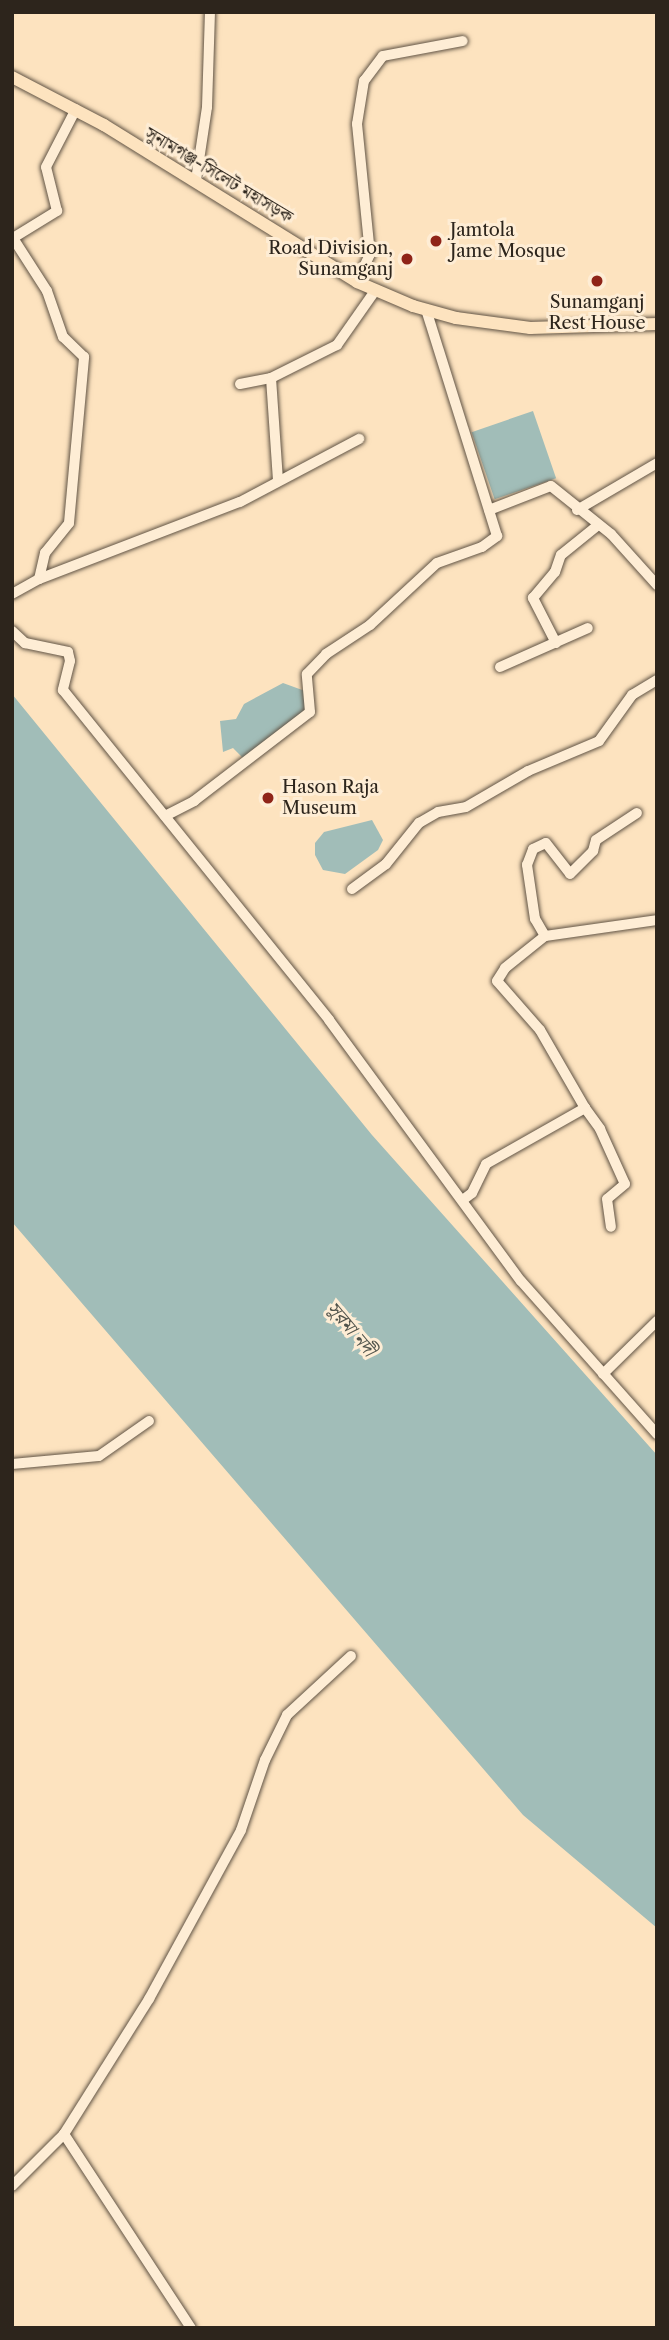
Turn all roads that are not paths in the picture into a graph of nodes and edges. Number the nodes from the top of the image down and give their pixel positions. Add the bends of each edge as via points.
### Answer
1 (209, 12) edge
2 (463, 41) dead end
3 (12, 77) edge
4 (76, 109) junction
5 (195, 180) junction
6 (13, 238) edge
7 (357, 282) junction
8 (375, 291) junction
9 (426, 310) junction
10 (657, 324) edge
11 (271, 379) junction
12 (240, 384) dead end
13 (359, 439) dead end
14 (657, 463) edge
15 (278, 480) junction
16 (489, 510) junction
17 (577, 510) junction
18 (598, 525) junction
19 (39, 579) junction
20 (657, 585) edge
21 (12, 594) edge
22 (588, 628) dead end
23 (12, 631) edge
24 (556, 643) junction
25 (500, 667) dead end
26 (657, 680) edge
27 (637, 813) dead end
28 (165, 816) junction
29 (352, 889) dead end
30 (657, 920) edge
31 (545, 936) junction
32 (584, 1108) junction
33 (464, 1199) junction
34 (611, 1227) dead end
35 (657, 1321) edge
36 (603, 1374) junction
37 (149, 1422) dead end
38 (657, 1434) edge
39 (12, 1464) edge
40 (351, 1656) dead end
41 (64, 2134) junction
42 (12, 2186) edge
43 (191, 2328) edge

1 - 5 street via 207,107
2 - 7 street via 383,56 364,81 357,124 370,254
3 - 4 main road, সুনামগঞ্জ-সিলেট মহাসড়ক
4 - 5 main road, সুনামগঞ্জ-সিলেট মহাসড়ক
4 - 6 street via 46,167 57,211
5 - 7 main road, সুনামগঞ্জ-সিলেট মহাসড়ক
6 - 19 street via 47,291 63,337 84,357 69,523 45,553
7 - 8 main road, সুনামগঞ্জ-সিলেট মহাসড়ক
8 - 9 main road, সুনামগঞ্জ-সিলেট মহাসড়ক
8 - 11 street via 337,345
9 - 10 main road, সুনামগঞ্জ-সিলেট মহাসড়ক via 530,328
9 - 16 street
11 - 12 street
11 - 15 street
13 - 15 street
14 - 17 street
15 - 19 street via 240,502
16 - 17 street via 551,486
16 - 28 street via 497,536 437,563 370,625 326,654 307,674 310,712 194,801
17 - 18 street
18 - 20 street
18 - 24 street via 561,555 555,572 533,598
19 - 21 street
22 - 24 street
23 - 28 street via 25,643 68,652 63,690
24 - 25 street
26 - 29 street via 632,695 599,741 528,771 466,807 419,823 386,864
27 - 31 street via 596,840 593,851 570,874 546,843 533,849 527,865 536,919
28 - 33 street via 329,1020
30 - 31 street
31 - 32 street via 505,968 497,981 540,1030
32 - 33 street via 486,1164
32 - 34 street via 600,1129 625,1184 607,1199
33 - 36 street via 520,1281
35 - 36 street
36 - 38 street
37 - 39 street via 99,1456
40 - 41 street via 287,1715 265,1760 241,1830 149,1999
41 - 42 street
41 - 43 street

